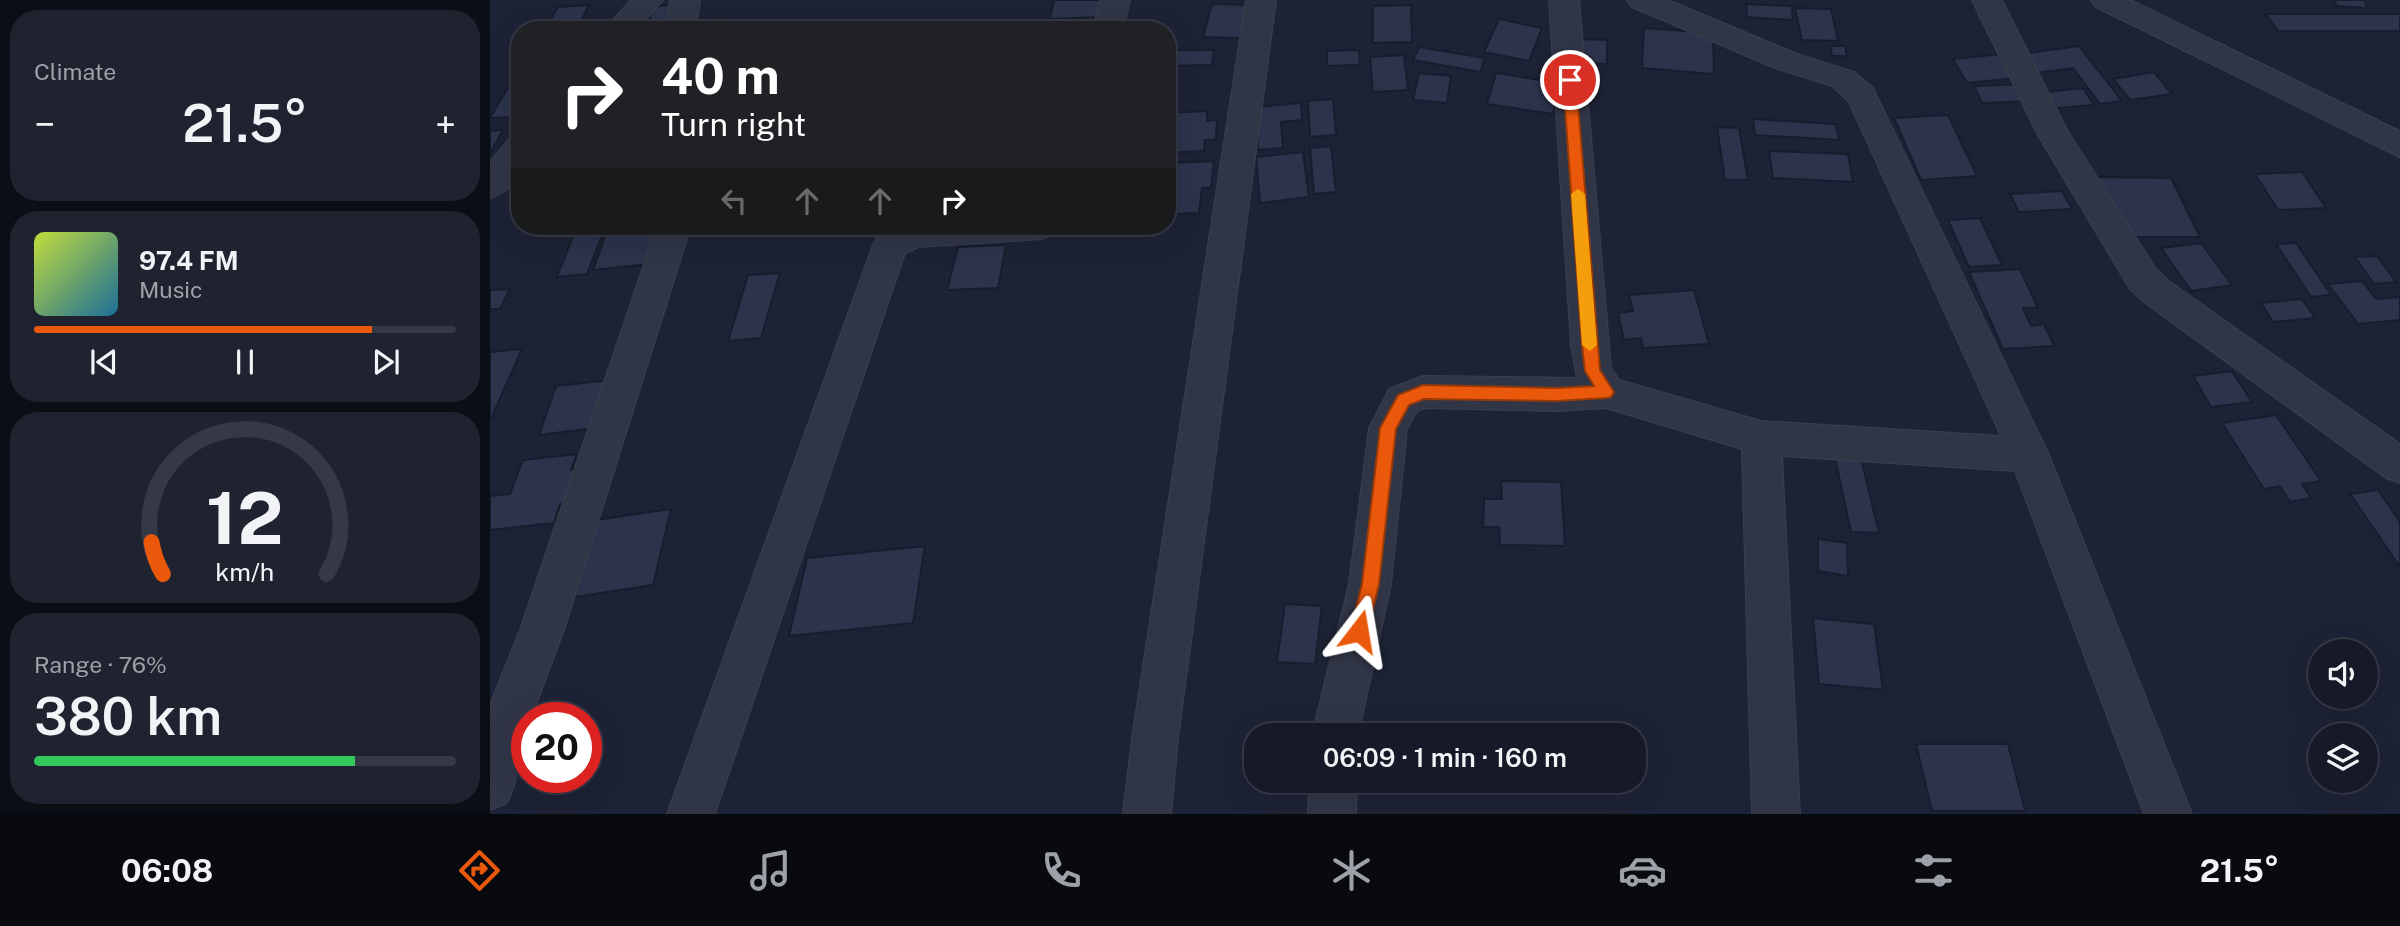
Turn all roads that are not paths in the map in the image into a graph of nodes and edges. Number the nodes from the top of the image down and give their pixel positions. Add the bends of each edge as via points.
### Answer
1 (648, 0) edge
2 (685, 0) edge
3 (1115, 0) edge
4 (1261, 0) edge
5 (1564, 0) edge
6 (1642, 0) edge
7 (1987, 0) edge
8 (2106, 0) edge
9 (628, 21) edge
10 (682, 21) edge
11 (1110, 21) edge
12 (2400, 145) edge
13 (511, 159) edge
14 (490, 186) edge
15 (671, 235) edge
16 (912, 235) edge
17 (1606, 392) junction
18 (1761, 438) junction
19 (2029, 455) junction
20 (2400, 466) edge
21 (1336, 723) edge
22 (490, 786) edge
23 (1333, 793) edge
24 (691, 814) edge
25 (1147, 814) edge
26 (1332, 814) edge
27 (1776, 814) edge
28 (2168, 814) edge

1 - 9 street
2 - 10 street
3 - 11 street
4 - 25 street
5 - 17 street via 1590,345 1593,371
6 - 19 street via 1786,61 1843,79 1862,96
7 - 20 street via 2054,135 2143,279
8 - 12 street
13 - 14 street
15 - 22 street via 542,630 502,735
16 - 24 street via 890,245
17 - 18 street
17 - 21 street via 1423,392 1403,400 1388,428 1370,584
18 - 19 street
18 - 27 street
19 - 28 street
23 - 26 street

